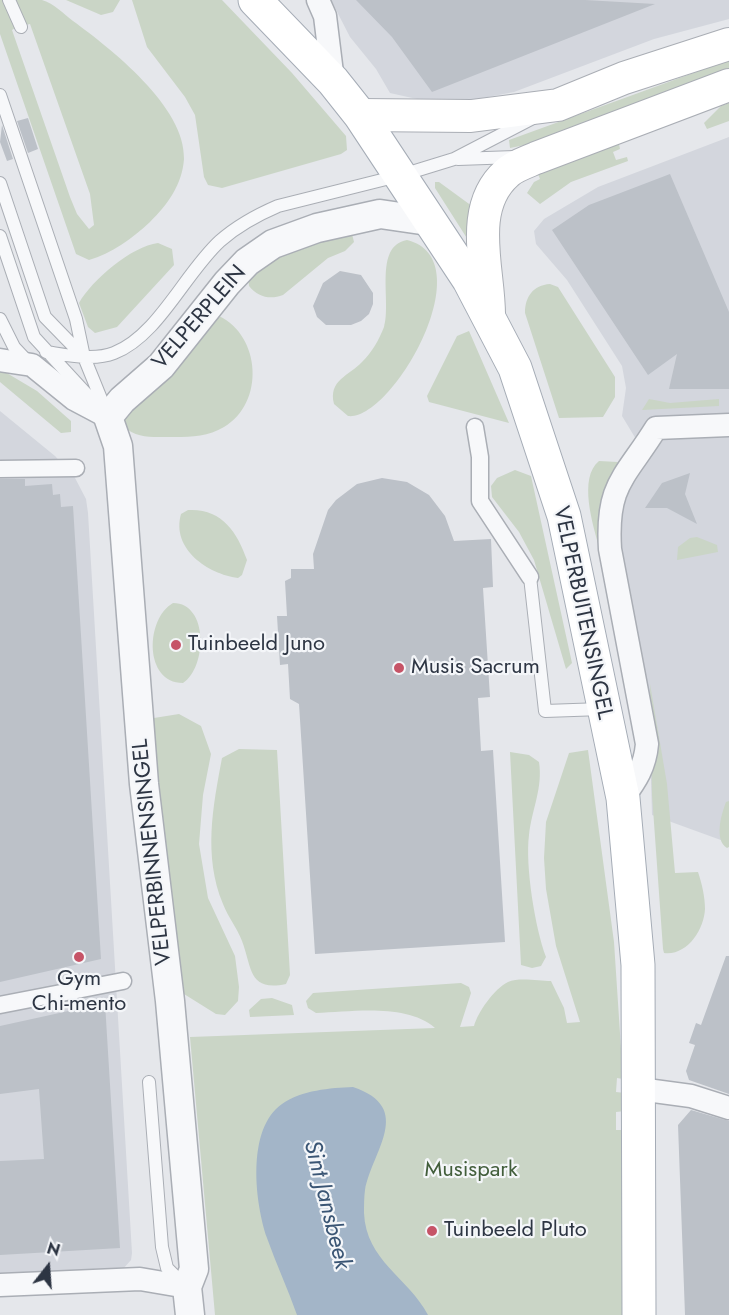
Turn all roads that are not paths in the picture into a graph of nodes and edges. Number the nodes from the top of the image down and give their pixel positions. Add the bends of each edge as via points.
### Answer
1 (9, 0) edge
2 (255, 0) edge
3 (318, 0) edge
4 (21, 27) dead end
5 (729, 44) edge
6 (333, 81) junction
7 (729, 85) edge
8 (0, 95) edge
9 (558, 105) junction
10 (360, 115) junction
11 (544, 155) junction
12 (454, 159) junction
13 (402, 175) junction
14 (0, 183) edge
15 (428, 221) junction
16 (0, 236) edge
17 (489, 317) junction
18 (0, 319) edge
19 (84, 357) junction
20 (39, 359) junction
21 (0, 360) edge
22 (108, 417) junction
23 (729, 425) edge
24 (475, 427) dead end
25 (0, 468) edge
26 (76, 468) dead end
27 (530, 577) joint
28 (604, 709) junction
29 (623, 798) junction
30 (123, 981) dead end
31 (0, 1005) edge
32 (149, 1082) dead end
33 (639, 1089) junction
34 (729, 1108) edge
35 (0, 1285) edge
36 (187, 1287) junction
37 (190, 1315) edge
38 (639, 1315) edge

1 - 4 lane
2 - 6 main road
3 - 6 street via 325,16
5 - 9 main road via 624,78
6 - 10 main road
7 - 11 main road
8 - 19 lane via 76,319
9 - 10 main road via 471,116
9 - 12 lane
10 - 13 main road
11 - 12 lane
11 - 17 main road via 507,172 487,208 482,237
12 - 13 lane, VELPERPLEIN
13 - 15 main road
13 - 19 lane, VELPERPLEIN via 278,206 244,223 209,253 136,340 113,354
14 - 19 lane via 45,317
15 - 17 main road
15 - 22 street, VELPERPLEIN via 380,214 317,228 273,244 247,262 161,366
16 - 20 lane
17 - 28 main road, VELPERBUITENSINGEL via 515,368 564,516
18 - 20 lane via 14,347
19 - 20 lane, VELPERPLEIN
19 - 22 lane
20 - 21 street
20 - 22 street via 74,399
22 - 36 street, VELPERBINNENSINGEL via 118,446 144,784 170,1001 194,1269
23 - 29 street, VELPERBUITENSINGEL via 656,428 621,477 609,517 613,571 647,744 639,776
24 - 27 street via 480,501
25 - 26 street
27 - 28 lane via 545,711
28 - 29 main road, VELPERBUITENSINGEL
29 - 33 main road, VELPERBUITENSINGEL via 638,965
30 - 31 street
32 - 36 lane via 162,1247 167,1268
33 - 34 street via 691,1096
33 - 38 main road, VELPERBUITENSINGEL
35 - 36 street via 140,1279
36 - 37 street, VELPERBINNENSINGEL

